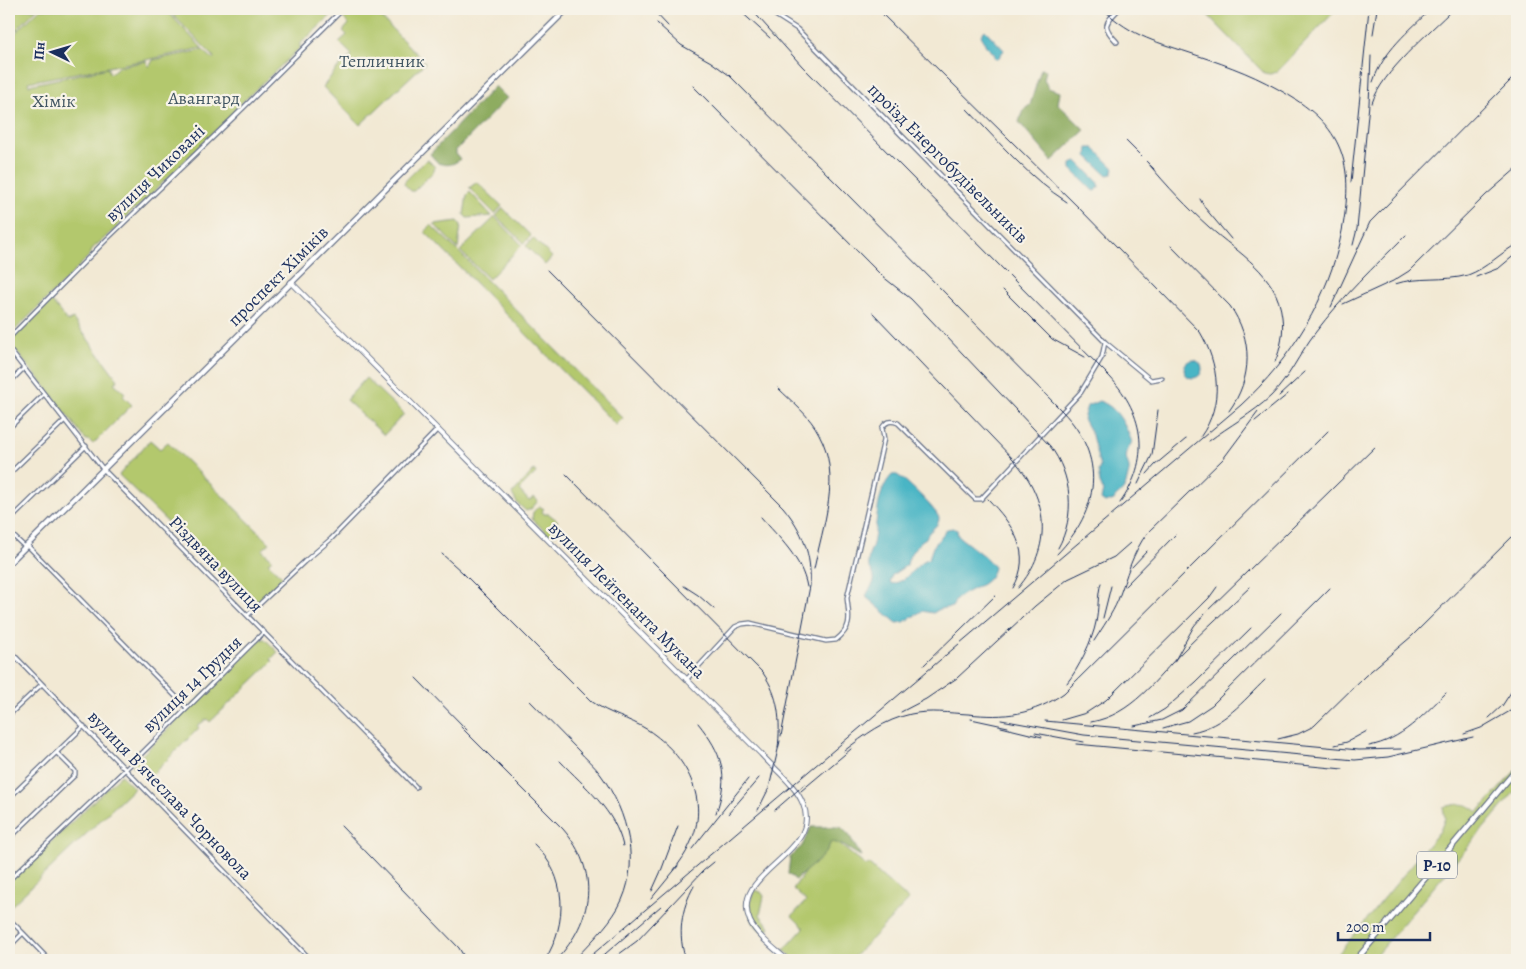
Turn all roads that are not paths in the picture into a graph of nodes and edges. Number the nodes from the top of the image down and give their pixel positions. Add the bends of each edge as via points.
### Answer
1 (343, 9) edge
2 (567, 9) edge
3 (768, 9) edge
4 (1119, 9) edge
5 (1117, 42) dead end
6 (291, 282) junction
7 (9, 338) edge
8 (1105, 342) junction
9 (9, 349) edge
10 (24, 368) junction
11 (1162, 378) dead end
12 (9, 383) edge
13 (44, 394) junction
14 (65, 420) junction
15 (9, 428) edge
16 (438, 429) junction
17 (86, 446) junction
18 (103, 469) junction
19 (9, 474) edge
20 (9, 521) edge
21 (9, 532) edge
22 (26, 546) junction
23 (9, 563) edge
24 (248, 615) junction
25 (264, 632) junction
26 (9, 650) edge
27 (686, 680) junction
28 (42, 684) junction
29 (187, 708) junction
30 (9, 715) edge
31 (84, 726) junction
32 (57, 753) junction
33 (125, 769) junction
34 (1517, 769) edge
35 (416, 787) dead end
36 (9, 798) edge
37 (9, 835) edge
38 (9, 880) edge
39 (9, 919) edge
40 (23, 933) junction
41 (9, 948) edge
42 (50, 960) edge
43 (311, 960) edge
44 (787, 960) edge
45 (1356, 960) edge

1 - 7 street, вулиця Чиковані
2 - 6 main road, проспект Хіміків
3 - 8 street, проїзд Енергобудівельників via 797,29
4 - 5 street via 1108,20 1106,28
6 - 16 main road, вулиця Лейтенанта Мукана
6 - 18 main road, проспект Хіміків
8 - 11 street, проїзд Енергобудівельників via 1151,380
8 - 27 street via 1102,356 1081,392 981,499 975,499 898,423 888,421 882,428 884,440 848,598 849,625 840,638 826,640 756,624 742,624 735,627
9 - 10 street, Різдвяна вулиця
10 - 12 street
10 - 13 street, Різдвяна вулиця
13 - 14 street, Різдвяна вулиця
13 - 15 street
14 - 17 street, Різдвяна вулиця
14 - 19 street
16 - 24 street via 331,539
16 - 27 main road, вулиця Лейтенанта Мукана
17 - 18 street, Різдвяна вулиця
17 - 20 street
18 - 22 main road, проспект Хіміків
18 - 24 street, Різдвяна вулиця
21 - 22 street
22 - 23 main road, проспект Хіміків
22 - 29 street
24 - 25 street, Різдвяна вулиця
25 - 29 street, вулиця 14 Грудня
25 - 35 street, Різдвяна вулиця
26 - 28 street, вулиця Вʼячеслава Чорновола
27 - 44 main road, вулиця Лейтенанта Мукана via 761,754 793,788 804,805 807,822 803,833 758,881 748,902 754,926
28 - 30 street
28 - 31 street, вулиця Вʼячеслава Чорновола
29 - 33 street, вулиця 14 Грудня
31 - 32 street
31 - 33 street, вулиця Вʼячеслава Чорновола
32 - 36 street
32 - 37 street via 75,775 13,835
33 - 38 street, вулиця 14 Грудня
33 - 43 street, вулиця Вʼячеслава Чорновола
34 - 45 main road, Р-10
39 - 40 street
40 - 41 street
40 - 42 street

